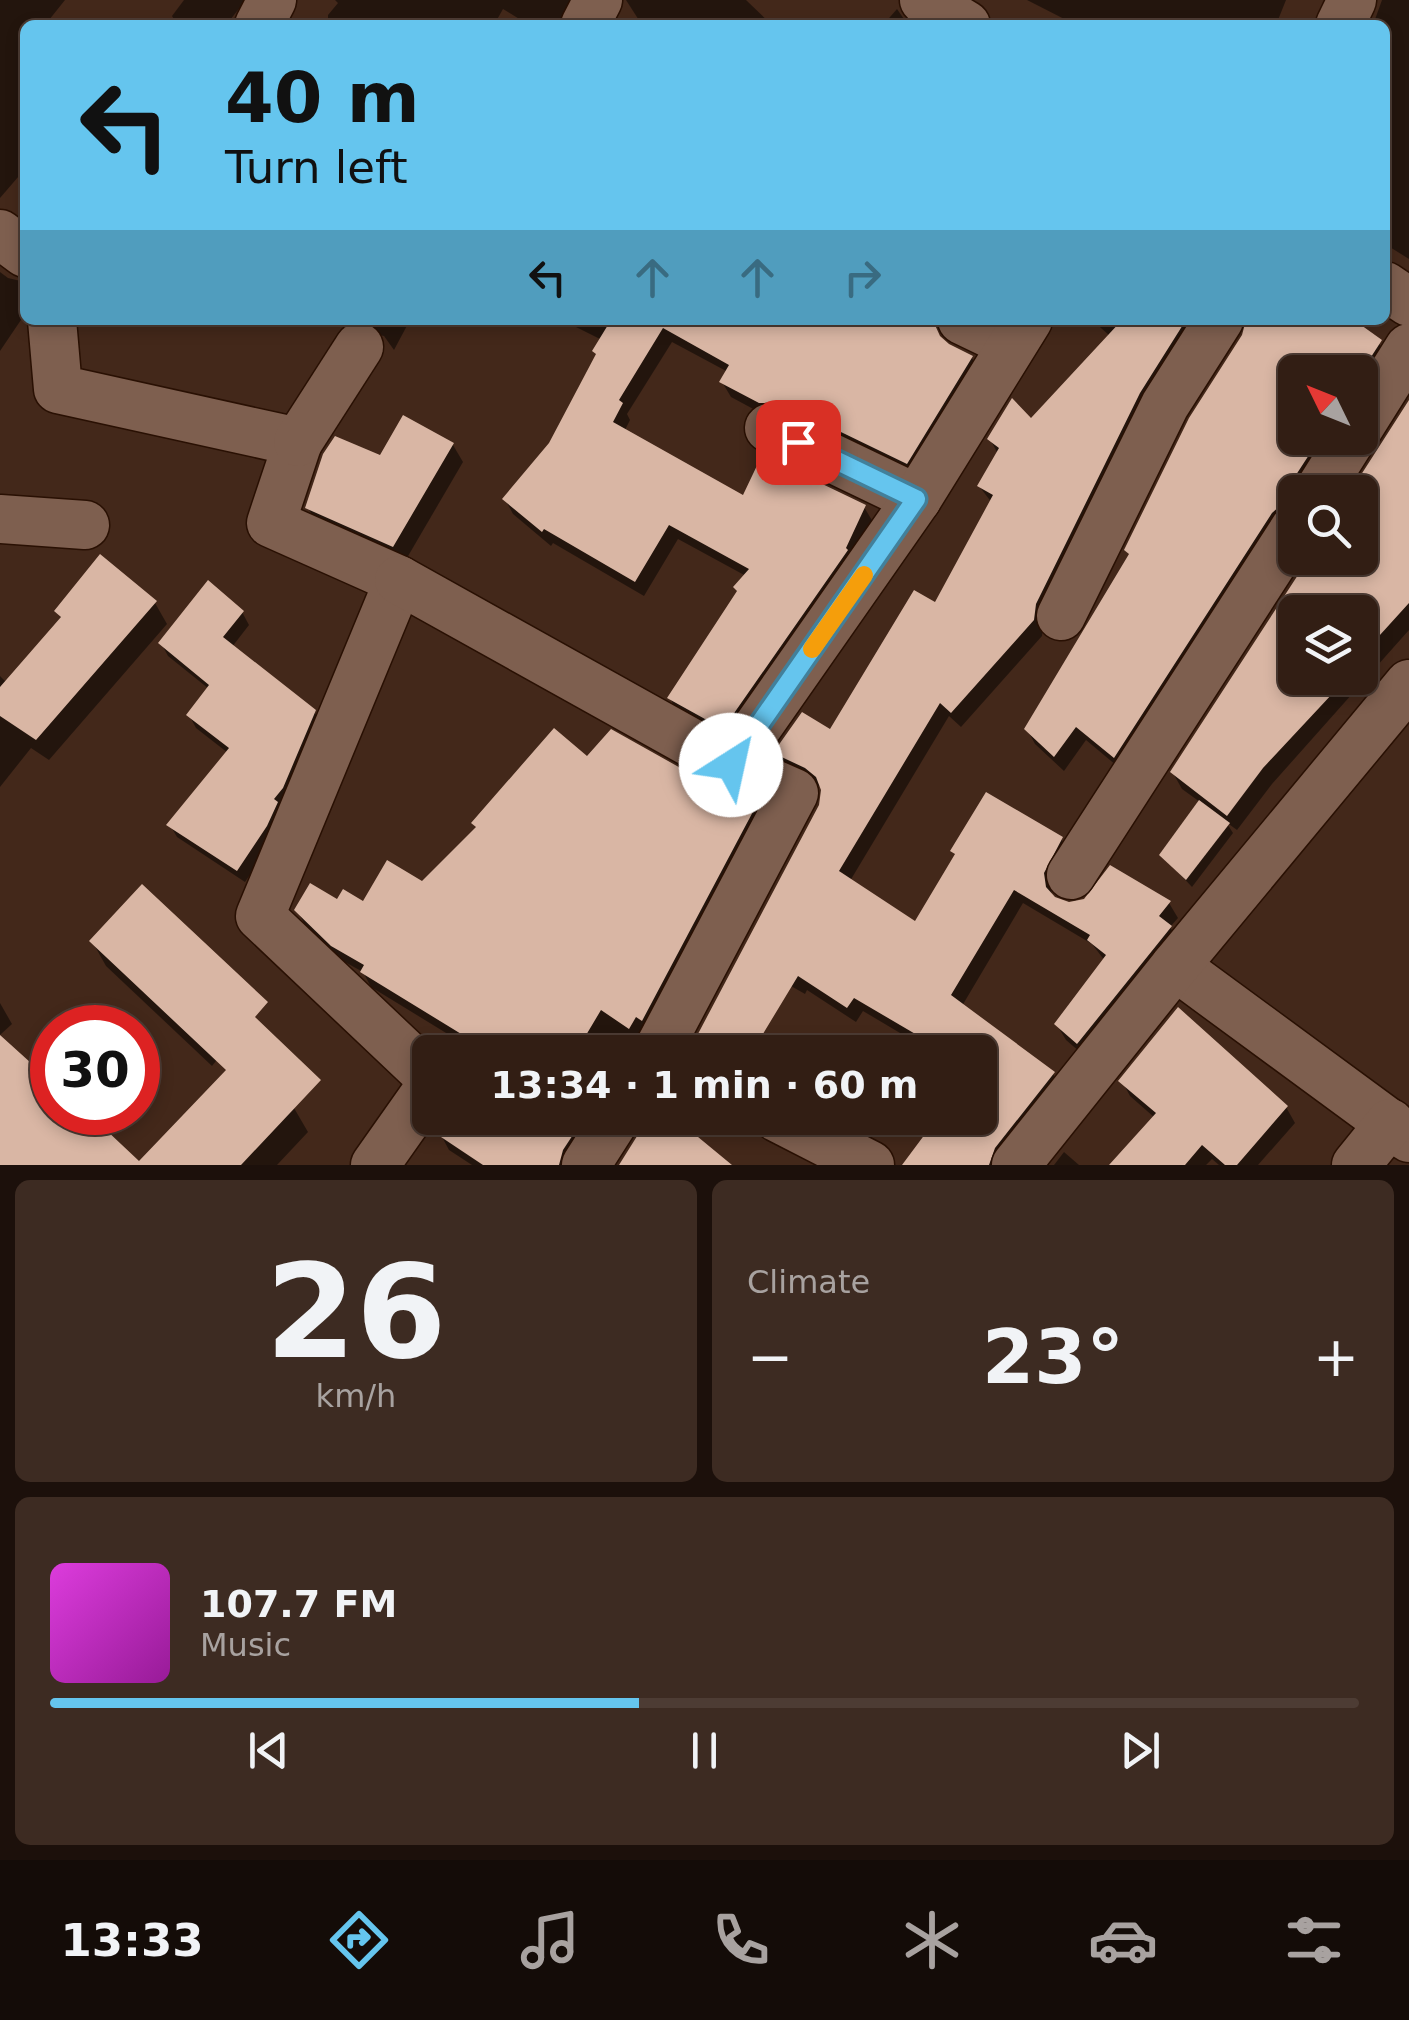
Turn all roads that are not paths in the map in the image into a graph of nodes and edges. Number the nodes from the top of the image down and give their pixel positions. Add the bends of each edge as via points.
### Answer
1 (924, 0) edge
2 (958, 20) edge
3 (0, 234) edge
4 (20, 249) edge
5 (52, 325) edge
6 (986, 325) edge
7 (1215, 325) edge
8 (1020, 332) edge
9 (359, 347) dead end
10 (1409, 348) edge
11 (1378, 397) edge
12 (769, 428) dead end
13 (298, 442) junction
14 (916, 499) junction
15 (0, 518) edge
16 (85, 525) dead end
17 (1278, 554) edge
18 (399, 580) junction
19 (1061, 616) dead end
20 (1409, 684) edge
21 (731, 765) junction
22 (1071, 875) dead end
23 (1175, 966) junction
24 (666, 1035) edge
25 (412, 1060) edge
26 (412, 1113) edge
27 (1400, 1131) edge
28 (605, 1135) edge
29 (811, 1135) edge
30 (375, 1165) edge
31 (586, 1165) edge
32 (870, 1165) edge
33 (1016, 1165) edge
34 (1356, 1165) edge

1 - 2 street
3 - 4 street
5 - 13 street via 58,389
6 - 8 street
7 - 19 street via 1166,405
8 - 14 street
9 - 13 street
10 - 11 street
12 - 14 street
13 - 18 street via 271,523
14 - 21 street
15 - 16 street
17 - 22 street
18 - 21 street
18 - 25 street via 260,916
20 - 23 street
21 - 24 street via 794,793
23 - 27 street
23 - 33 street
26 - 30 street
27 - 34 street
28 - 31 street
29 - 32 street

